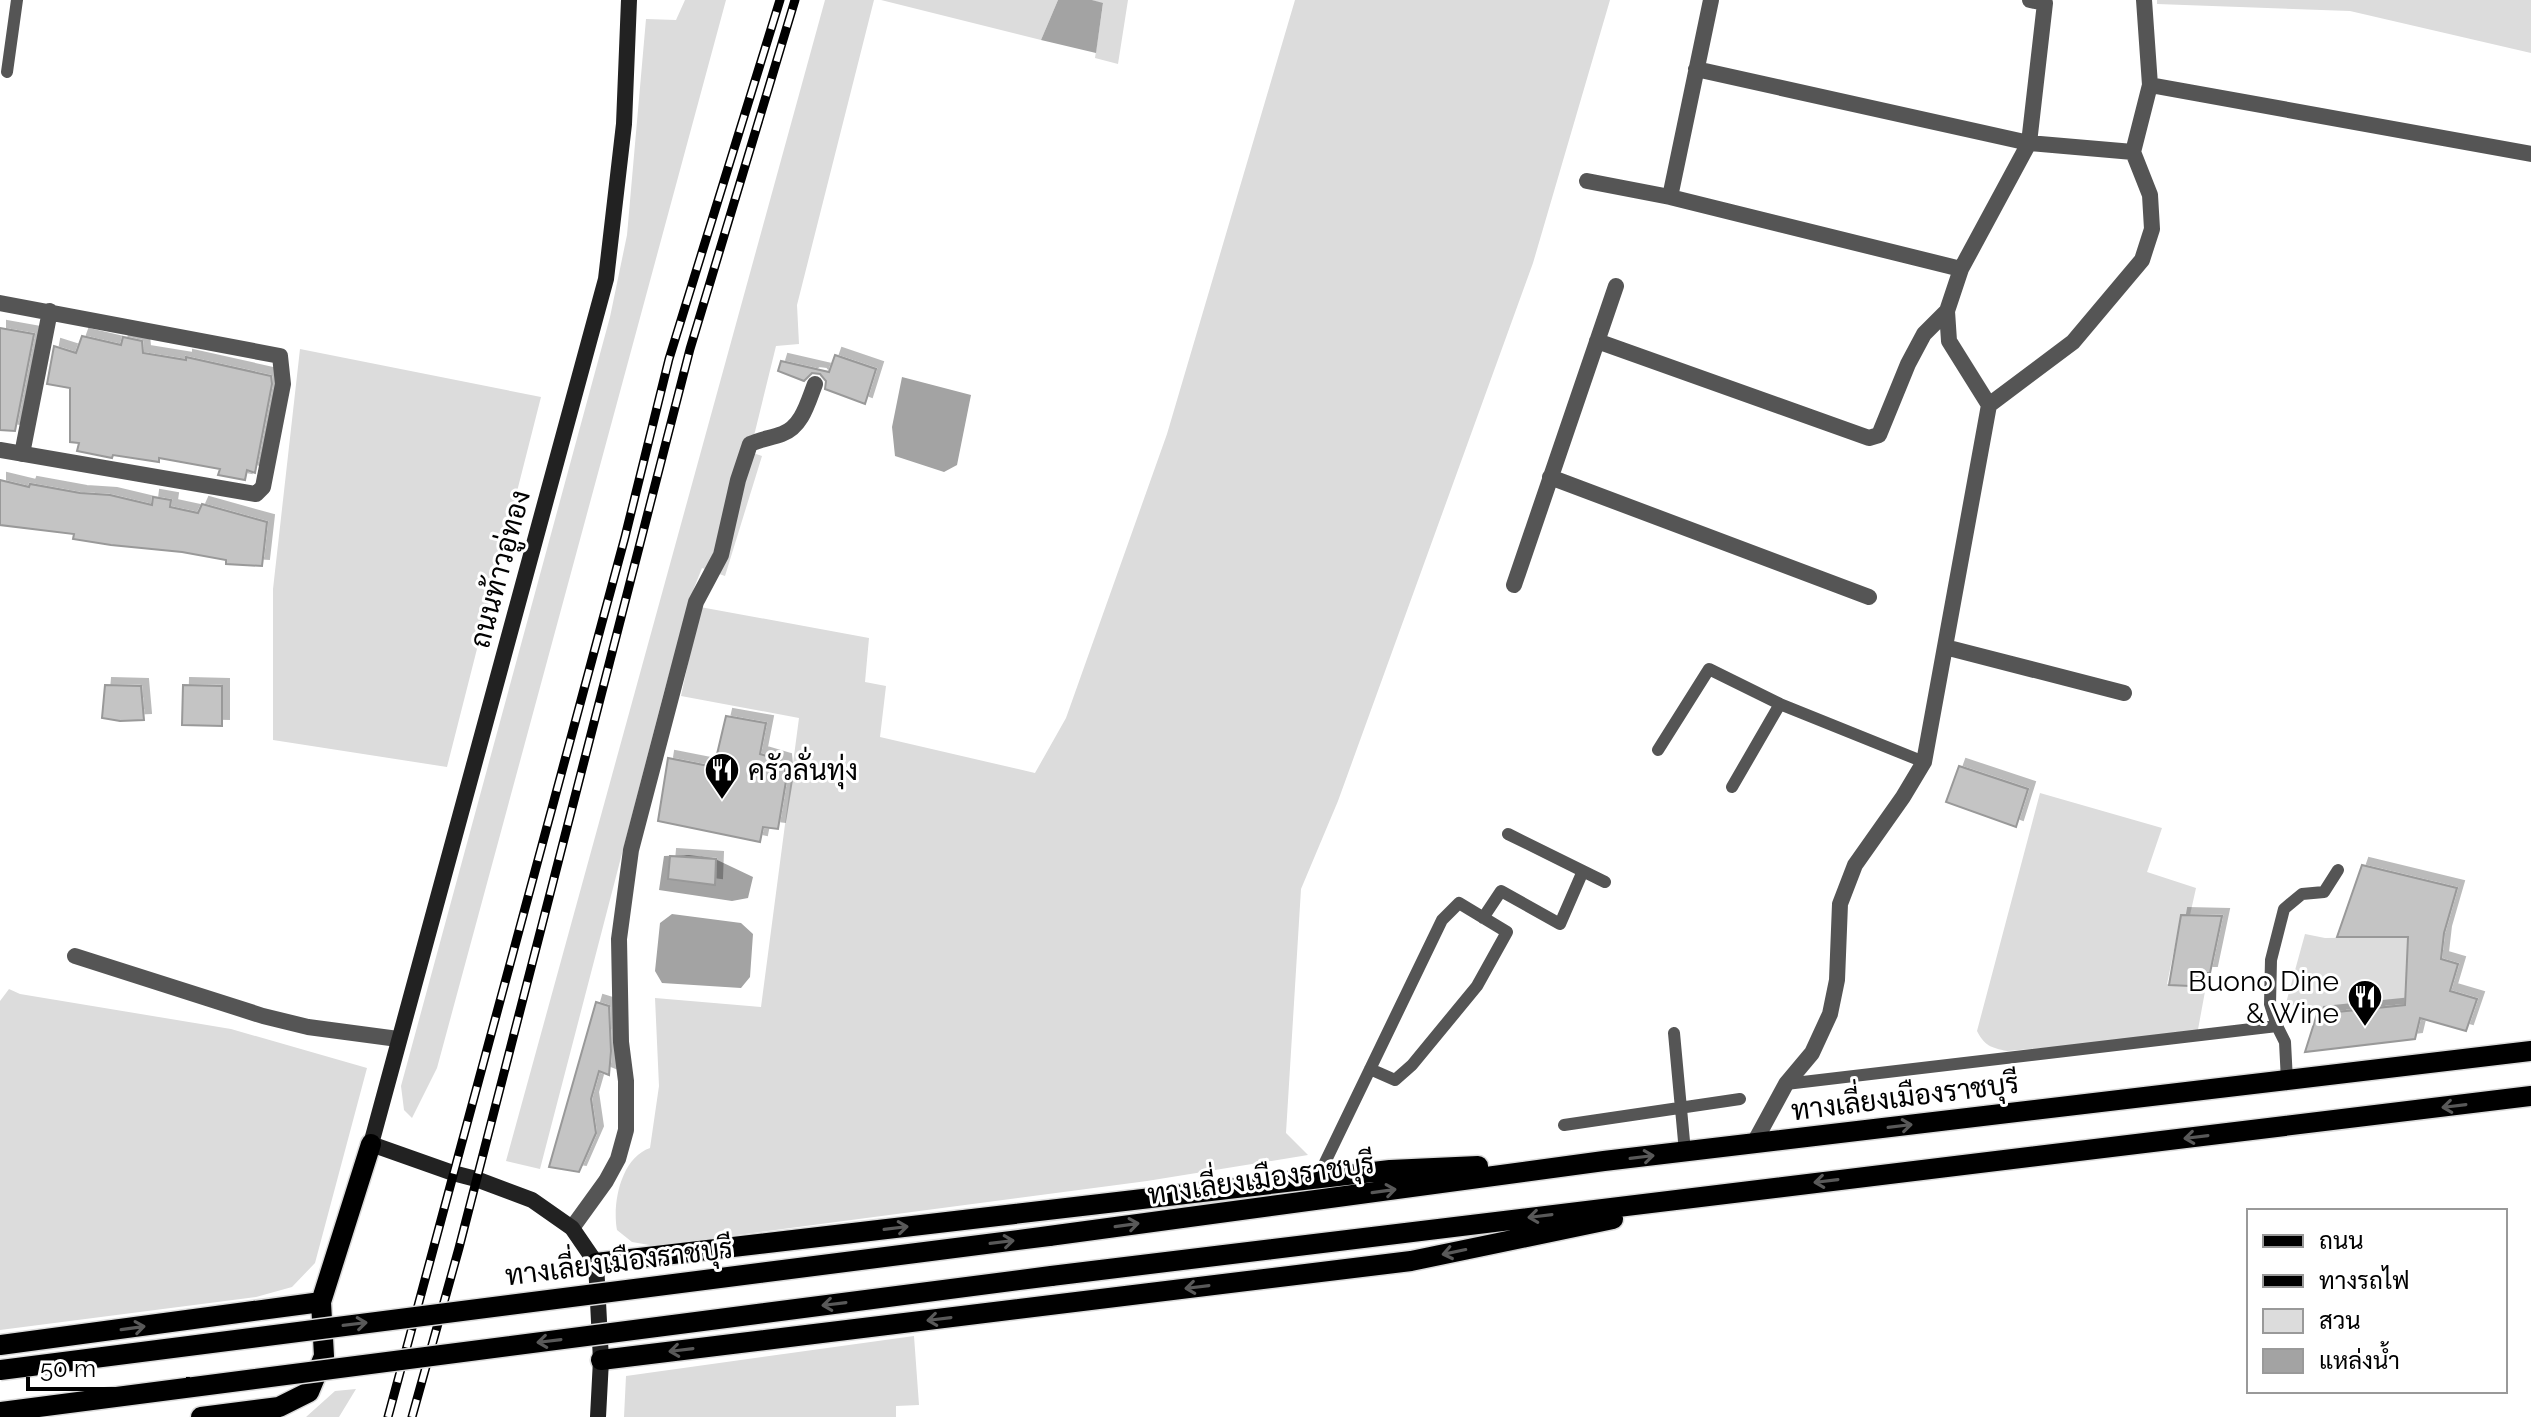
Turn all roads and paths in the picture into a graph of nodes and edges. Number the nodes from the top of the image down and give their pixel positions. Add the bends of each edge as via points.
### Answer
1 (17, 0) edge
2 (1711, 0) edge
3 (2030, 0) edge
4 (2144, 0) edge
5 (624, 1) edge
6 (1696, 69) junction
7 (7, 72) dead end
8 (2150, 85) junction
9 (2029, 143) junction
10 (2133, 152) junction
11 (2531, 154) edge
12 (1587, 181) dead end
13 (1670, 197) junction
14 (1961, 269) junction
15 (1616, 286) dead end
16 (0, 303) edge
17 (50, 311) junction
18 (1947, 311) junction
19 (1597, 341) junction
20 (815, 384) dead end
21 (1989, 405) junction
22 (0, 450) edge
23 (22, 454) junction
24 (1550, 477) junction
25 (1514, 585) dead end
26 (1869, 597) dead end
27 (1945, 647) junction
28 (2124, 693) dead end
29 (1780, 704) junction
30 (1658, 750) dead end
31 (1924, 762) junction
32 (1732, 787) dead end
33 (1508, 834) dead end
34 (2338, 870) dead end
35 (1583, 871) junction
36 (1605, 882) dead end
37 (1483, 918) junction
38 (75, 956) dead end
39 (2277, 1026) junction
40 (1674, 1033) dead end
41 (398, 1039) junction
42 (2531, 1051) edge
43 (1370, 1069) junction
44 (2287, 1081) junction
45 (1786, 1084) junction
46 (2531, 1096) edge
47 (1740, 1099) dead end
48 (1681, 1108) junction
49 (1564, 1125) dead end
50 (1754, 1143) junction
51 (371, 1144) junction
52 (1685, 1152) junction
53 (1604, 1161) junction
54 (1317, 1179) junction
55 (1750, 1190) junction
56 (572, 1228) junction
57 (596, 1263) junction
58 (321, 1302) junction
59 (0, 1345) edge
60 (601, 1360) junction
61 (0, 1370) edge
62 (0, 1412) edge
63 (201, 1417) edge
64 (598, 1417) edge

1 - 7 lane
2 - 6 street
3 - 9 street via 2045,3
4 - 8 street
5 - 41 street, ถนนท้าวอู่ทอง via 624,124 606,279
6 - 9 street
6 - 13 street
8 - 10 street
8 - 11 street
9 - 10 street
9 - 14 street
10 - 21 street via 2150,195 2152,229 2142,260 2073,342
12 - 13 street
13 - 14 street
14 - 18 street
15 - 19 street
16 - 17 street
17 - 23 street
17 - 23 street via 280,356 281,398 263,487 256,494
18 - 19 street via 1924,334 1879,435 1869,438
18 - 21 street via 1949,341
19 - 24 street
20 - 56 street via 794,427 750,444 721,555 696,602 631,850 619,939 626,1130 606,1181
21 - 27 street
22 - 23 street
24 - 25 street
24 - 26 street
27 - 28 street
27 - 31 street
29 - 30 lane via 1709,669
29 - 31 lane
29 - 32 lane
31 - 45 street via 1855,865 1840,904 1830,1014 1812,1053
33 - 35 lane
34 - 39 lane via 2324,892 2302,894 2284,909 2271,960 2270,1004
35 - 36 lane
35 - 37 lane via 1560,924 1501,891
37 - 43 lane via 1459,903 1442,920
37 - 43 lane via 1507,932 1477,986 1395,1080
38 - 41 street via 263,1016
39 - 44 lane via 2285,1042
39 - 45 lane
40 - 48 lane
41 - 51 street, ถนนท้าวอู่ทอง
42 - 44 main road, ทางเลี่ยงเมืองราชบุรี
43 - 54 lane
50 -> 44 main road, ทางเลี่ยงเมืองราชบุรี
45 - 50 street
46 -> 55 main road
47 - 48 lane
48 - 49 lane
48 - 52 lane
50 - 52 main road, ทางเลี่ยงเมืองราชบุรี
51 - 56 street via 532,1200
51 - 58 main road
53 -> 52 main road, ทางเลี่ยงเมืองราชบุรี
53 - 54 main road via 1390,1170
61 -> 53 main road, ทางเลี่ยงเมืองราชบุรี, bridge
57 -> 54 main road
55 -> 60 main road via 1411,1261
55 -> 62 main road, bridge
56 - 57 street
57 - 60 street
59 -> 58 main road
58 - 63 main road via 324,1356 309,1392 279,1407
60 - 64 street

